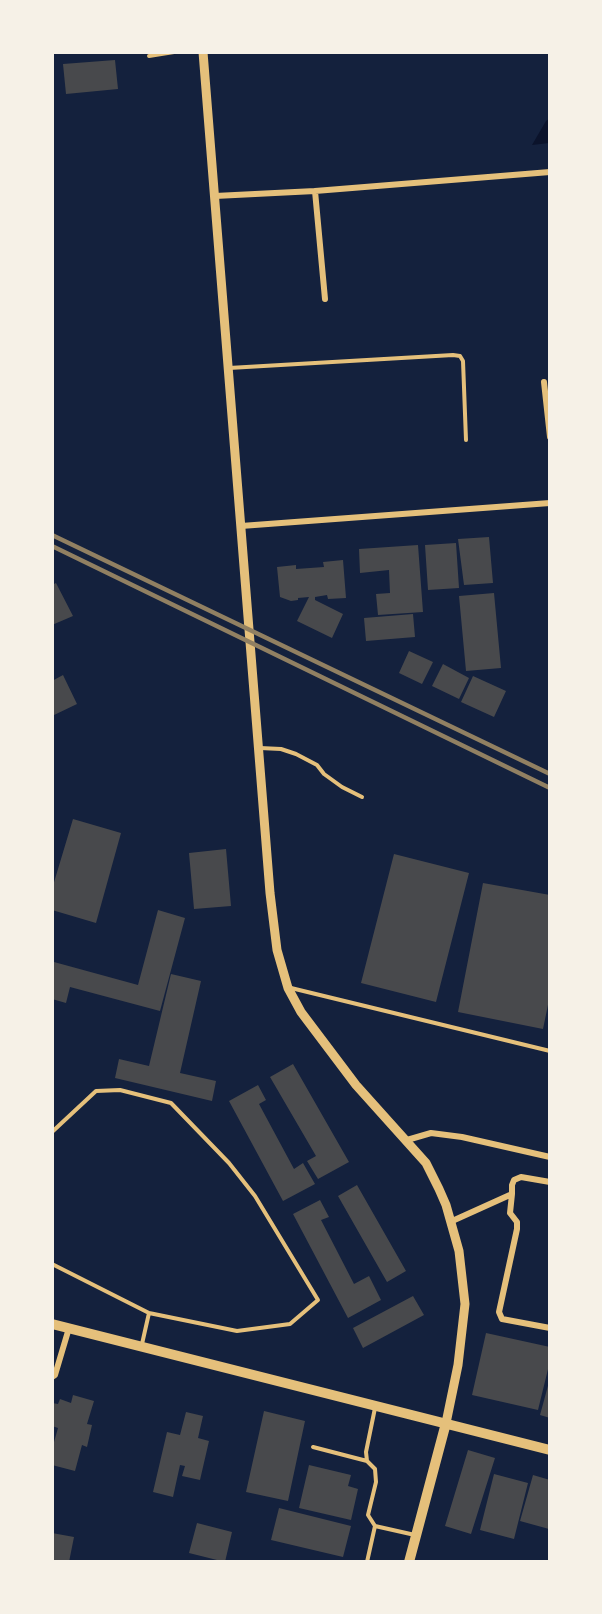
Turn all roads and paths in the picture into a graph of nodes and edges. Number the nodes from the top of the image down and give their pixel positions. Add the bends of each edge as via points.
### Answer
1 (174, 52) edge
2 (203, 52) edge
3 (149, 56) dead end
4 (549, 172) edge
5 (315, 191) junction
6 (215, 196) junction
7 (325, 299) dead end
8 (228, 369) junction
9 (544, 382) dead end
10 (549, 437) edge
11 (465, 440) dead end
12 (549, 503) edge
13 (241, 526) junction
14 (259, 748) junction
15 (362, 797) dead end
16 (288, 988) junction
17 (549, 1051) edge
18 (52, 1132) edge
19 (407, 1140) junction
20 (549, 1157) edge
21 (549, 1182) edge
22 (512, 1194) junction
23 (450, 1222) junction
24 (52, 1264) edge
25 (149, 1313) junction
26 (52, 1324) edge
27 (69, 1328) junction
28 (549, 1328) edge
29 (141, 1348) junction
30 (52, 1377) edge
31 (376, 1406) junction
32 (446, 1422) junction
33 (313, 1447) dead end
34 (549, 1450) edge
35 (367, 1461) junction
36 (375, 1526) junction
37 (416, 1535) junction
38 (367, 1562) edge
39 (409, 1562) edge

1 - 3 lane
2 - 6 street
4 - 5 street
5 - 6 street
5 - 7 street
6 - 8 street
8 - 11 lane via 460,356
8 - 13 street
9 - 10 street
12 - 13 street
13 - 14 street
14 - 15 lane via 296,754
14 - 16 street via 277,950
16 - 17 lane
16 - 19 street via 301,1012 356,1084
18 - 25 lane via 96,1091 120,1090 171,1103 255,1196 318,1300 290,1324 237,1330
19 - 20 street via 431,1133
19 - 23 street via 435,1180
21 - 22 street via 521,1177 514,1180
22 - 23 street
22 - 28 street via 510,1213 517,1229 499,1312 501,1319
23 - 32 street via 459,1251 465,1304 460,1356
24 - 25 lane
25 - 29 lane
26 - 27 main road
27 - 29 main road
27 - 30 street via 56,1375
29 - 31 main road
31 - 32 main road
31 - 35 lane
32 - 34 main road
32 - 37 main road
33 - 35 lane
35 - 36 lane via 375,1469 368,1515
36 - 37 lane
36 - 38 lane
37 - 39 main road

